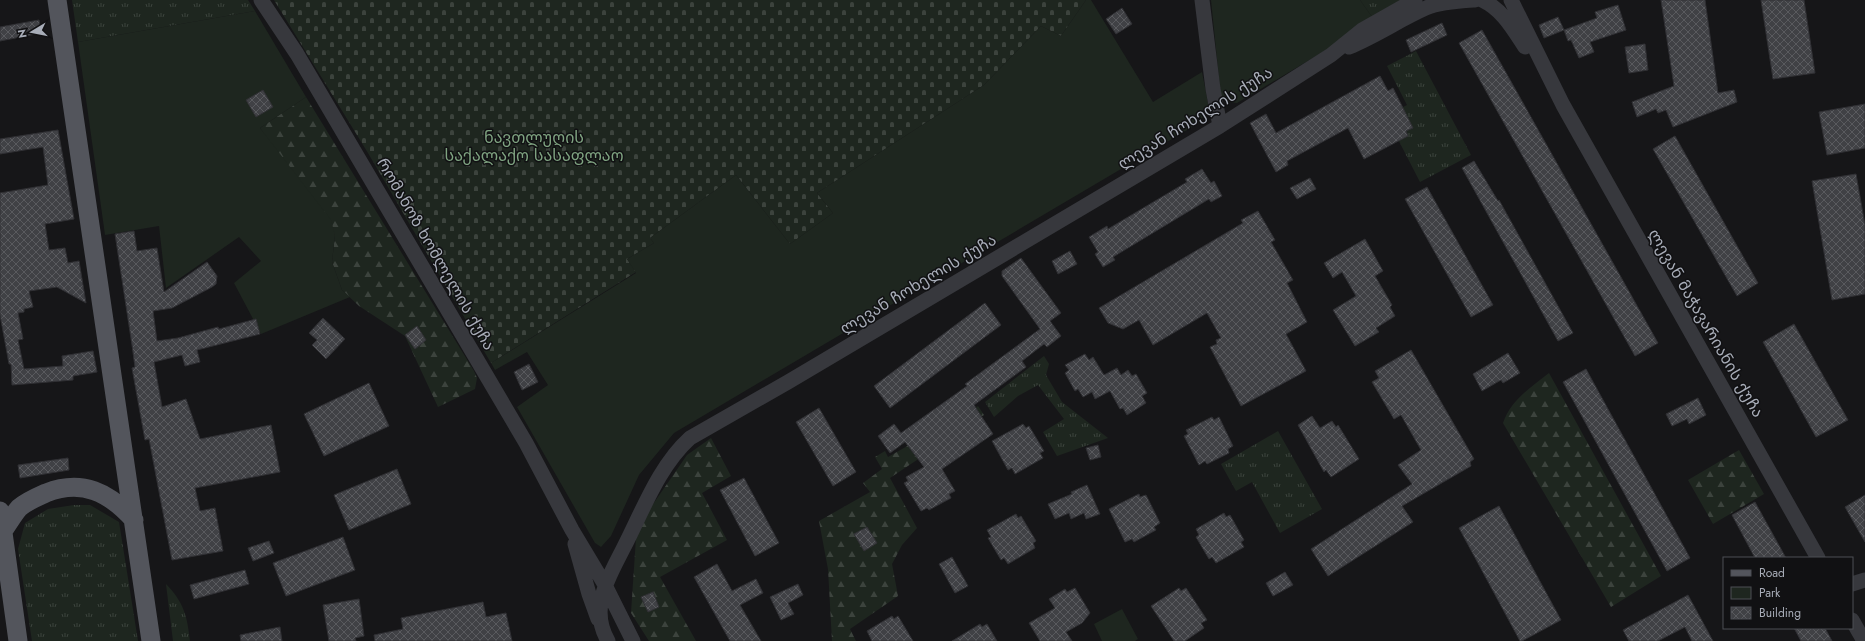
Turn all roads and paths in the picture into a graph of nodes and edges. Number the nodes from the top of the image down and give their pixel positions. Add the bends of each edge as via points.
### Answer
1 (57, 0) edge
2 (261, 0) edge
3 (1202, 0) edge
4 (1415, 0) edge
5 (1475, 0) edge
6 (1482, 0) edge
7 (1511, 0) edge
8 (1331, 55) junction
9 (1563, 105) junction
10 (1220, 126) junction
11 (0, 511) edge
12 (134, 520) junction
13 (572, 530) junction
14 (3, 531) junction
15 (1817, 557) edge
16 (582, 571) junction
17 (1865, 580) edge
18 (1853, 584) edge
19 (605, 585) junction
20 (1853, 622) edge
21 (600, 623) junction
22 (18, 641) edge
23 (151, 641) edge
24 (608, 641) edge
25 (633, 641) edge
26 (1864, 641) edge

1 - 12 main road
2 - 13 street, რომანოზ ხომლელის ქუჩა via 297,54 495,389
3 - 10 street
4 - 8 street, ლევან ჩოხელის ქუჩა via 1362,30
5 - 8 street, ლევან ჩოხელის ქუჩა via 1427,8
6 - 9 street, ლევან მაჭავარიანის ქუჩა via 1505,17
7 - 9 street, ლევან მაჭავარიანის ქუჩა
8 - 10 street, ლევან ჩოხელის ქუჩა
9 - 15 street, ლევან მაჭავარიანის ქუჩა
10 - 19 street, ლევან ჩოხელის ქუჩა via 690,438 679,448 653,488
11 - 14 main road
12 - 14 main road via 116,501 90,489 76,487 33,498 20,508
12 - 23 main road
13 - 16 street, რომანოზ ხომლელის ქუჩა
13 - 19 street, რომანოზ ხომლელის ქუჩა
14 - 22 main road
16 - 19 street via 594,582
16 - 21 street, რომანოზ ხომლელის ქუჩა
17 - 18 street
19 - 21 street, რომანოზ ხომლელის ქუჩა via 600,607
19 - 25 street, რომანოზ ხომლელის ქუჩა
20 - 26 street
21 - 24 street, რომანოზ ხომლელის ქუჩა

